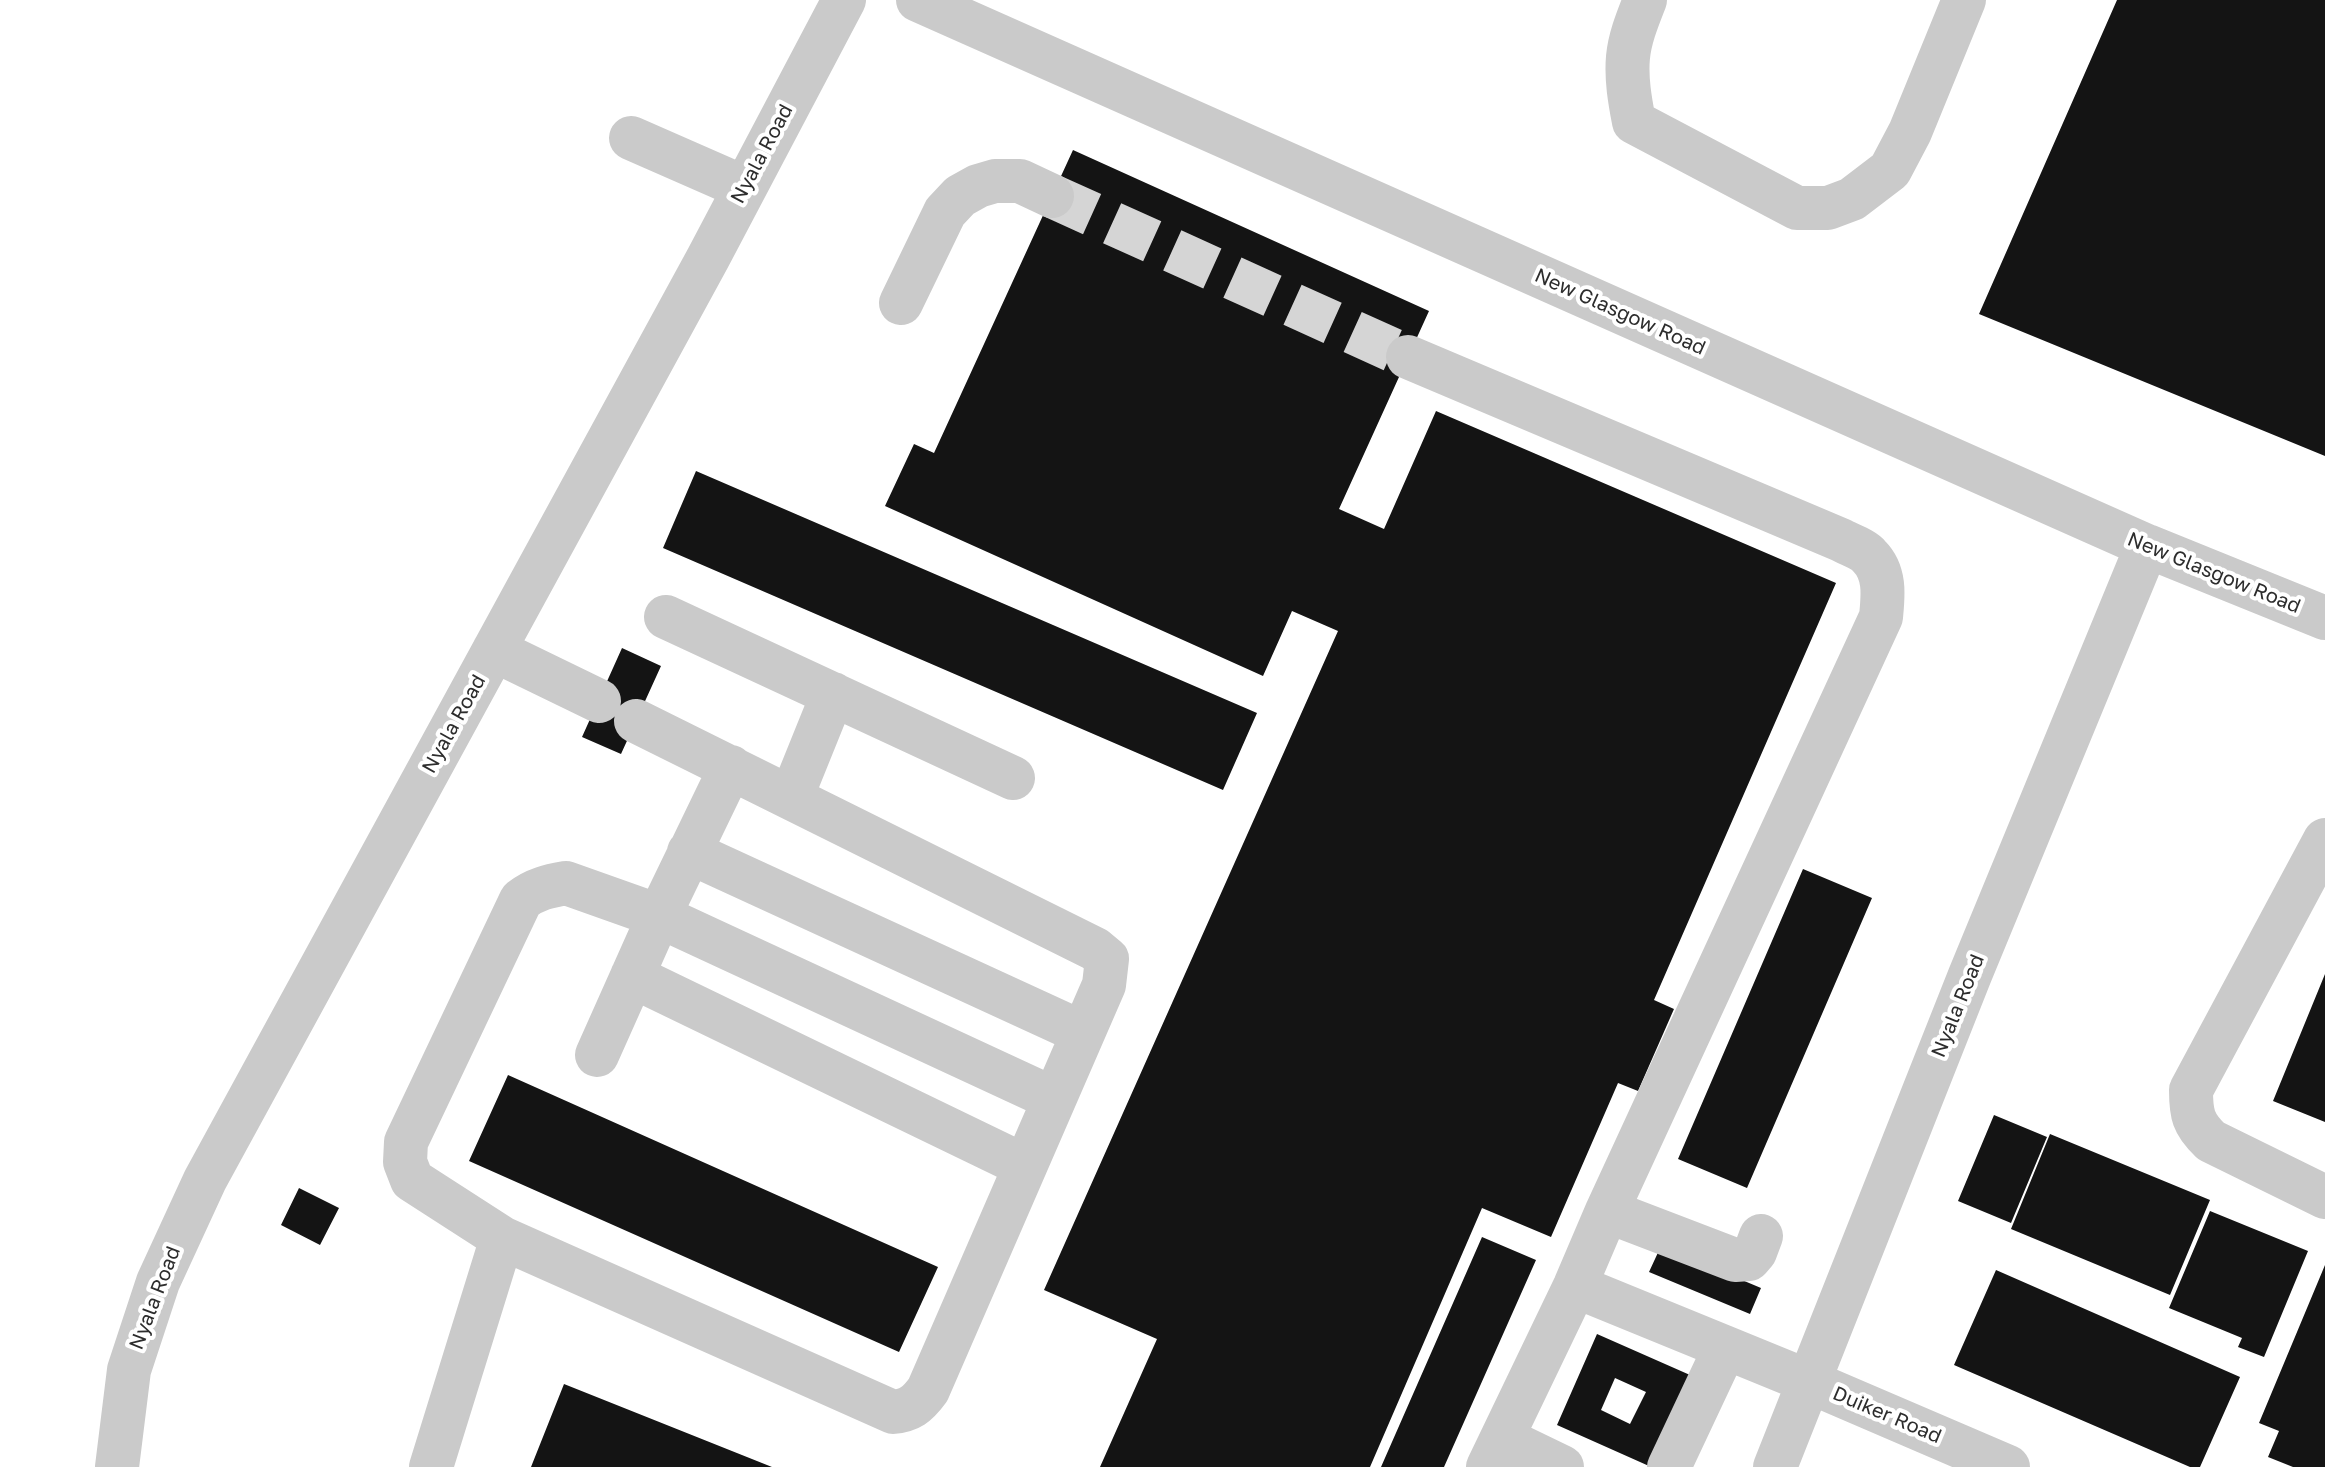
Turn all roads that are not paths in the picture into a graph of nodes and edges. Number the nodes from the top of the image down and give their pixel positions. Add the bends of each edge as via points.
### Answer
1 (844, 0) edge
2 (918, 0) edge
3 (1645, 0) edge
4 (1964, 0) edge
5 (631, 138) dead end
6 (745, 188) junction
7 (1052, 196) tunnel mouth
8 (901, 303) dead end
9 (1408, 357) tunnel mouth
10 (2147, 546) junction
11 (666, 617) dead end
12 (2325, 618) edge
13 (494, 650) junction
14 (833, 694) junction
15 (731, 767) junction
16 (1013, 778) dead end
17 (791, 798) junction
18 (2325, 840) edge
19 (689, 852) junction
20 (659, 916) junction
21 (632, 976) junction
22 (1083, 1033) junction
23 (597, 1055) dead end
24 (1054, 1099) junction
25 (1025, 1166) junction
26 (2325, 1197) edge
27 (1607, 1211) junction
28 (1761, 1236) dead end
29 (502, 1238) junction
30 (1575, 1286) junction
31 (1725, 1348) junction
32 (1810, 1382) junction
33 (1495, 1453) edge
34 (117, 1467) edge
35 (431, 1467) edge
36 (1562, 1467) edge
37 (1669, 1467) edge
38 (1775, 1467) edge
39 (2008, 1467) edge

1 - 6 street, Nyala Road
2 - 10 street, New Glasgow Road
3 - 4 street via 1628,57 1634,122 1797,208 1828,208 1852,199 1890,170
5 - 6 street
6 - 13 street, Nyala Road
7 - 8 street via 1020,181 995,181 960,196 945,212
9 - 27 street via 1841,540 1869,556 1884,588 1881,617
10 - 12 street, New Glasgow Road
10 - 32 street, Nyala Road
11 - 14 street
13 - 15 street
13 - 34 street, Nyala Road via 205,1180 158,1282 129,1370
14 - 16 street
14 - 17 street
15 - 17 street
15 - 19 street
17 - 22 street via 1095,949 1107,959 1107,969
18 - 26 street via 2191,1090 2191,1112 2211,1141
19 - 20 street
19 - 22 street
20 - 21 street
20 - 24 street
20 - 29 street via 566,883 532,891 521,900 406,1142 405,1162 412,1180
21 - 23 street
21 - 25 street
22 - 24 street
24 - 25 street
25 - 29 street via 928,1390 908,1410 893,1412
27 - 28 street via 1735,1260 1749,1259
27 - 30 street
29 - 35 street
30 - 31 street, Duiker Road
30 - 33 street
31 - 32 street, Duiker Road
31 - 37 street
32 - 38 street, Nyala Road
32 - 39 street, Duiker Road
33 - 36 street

